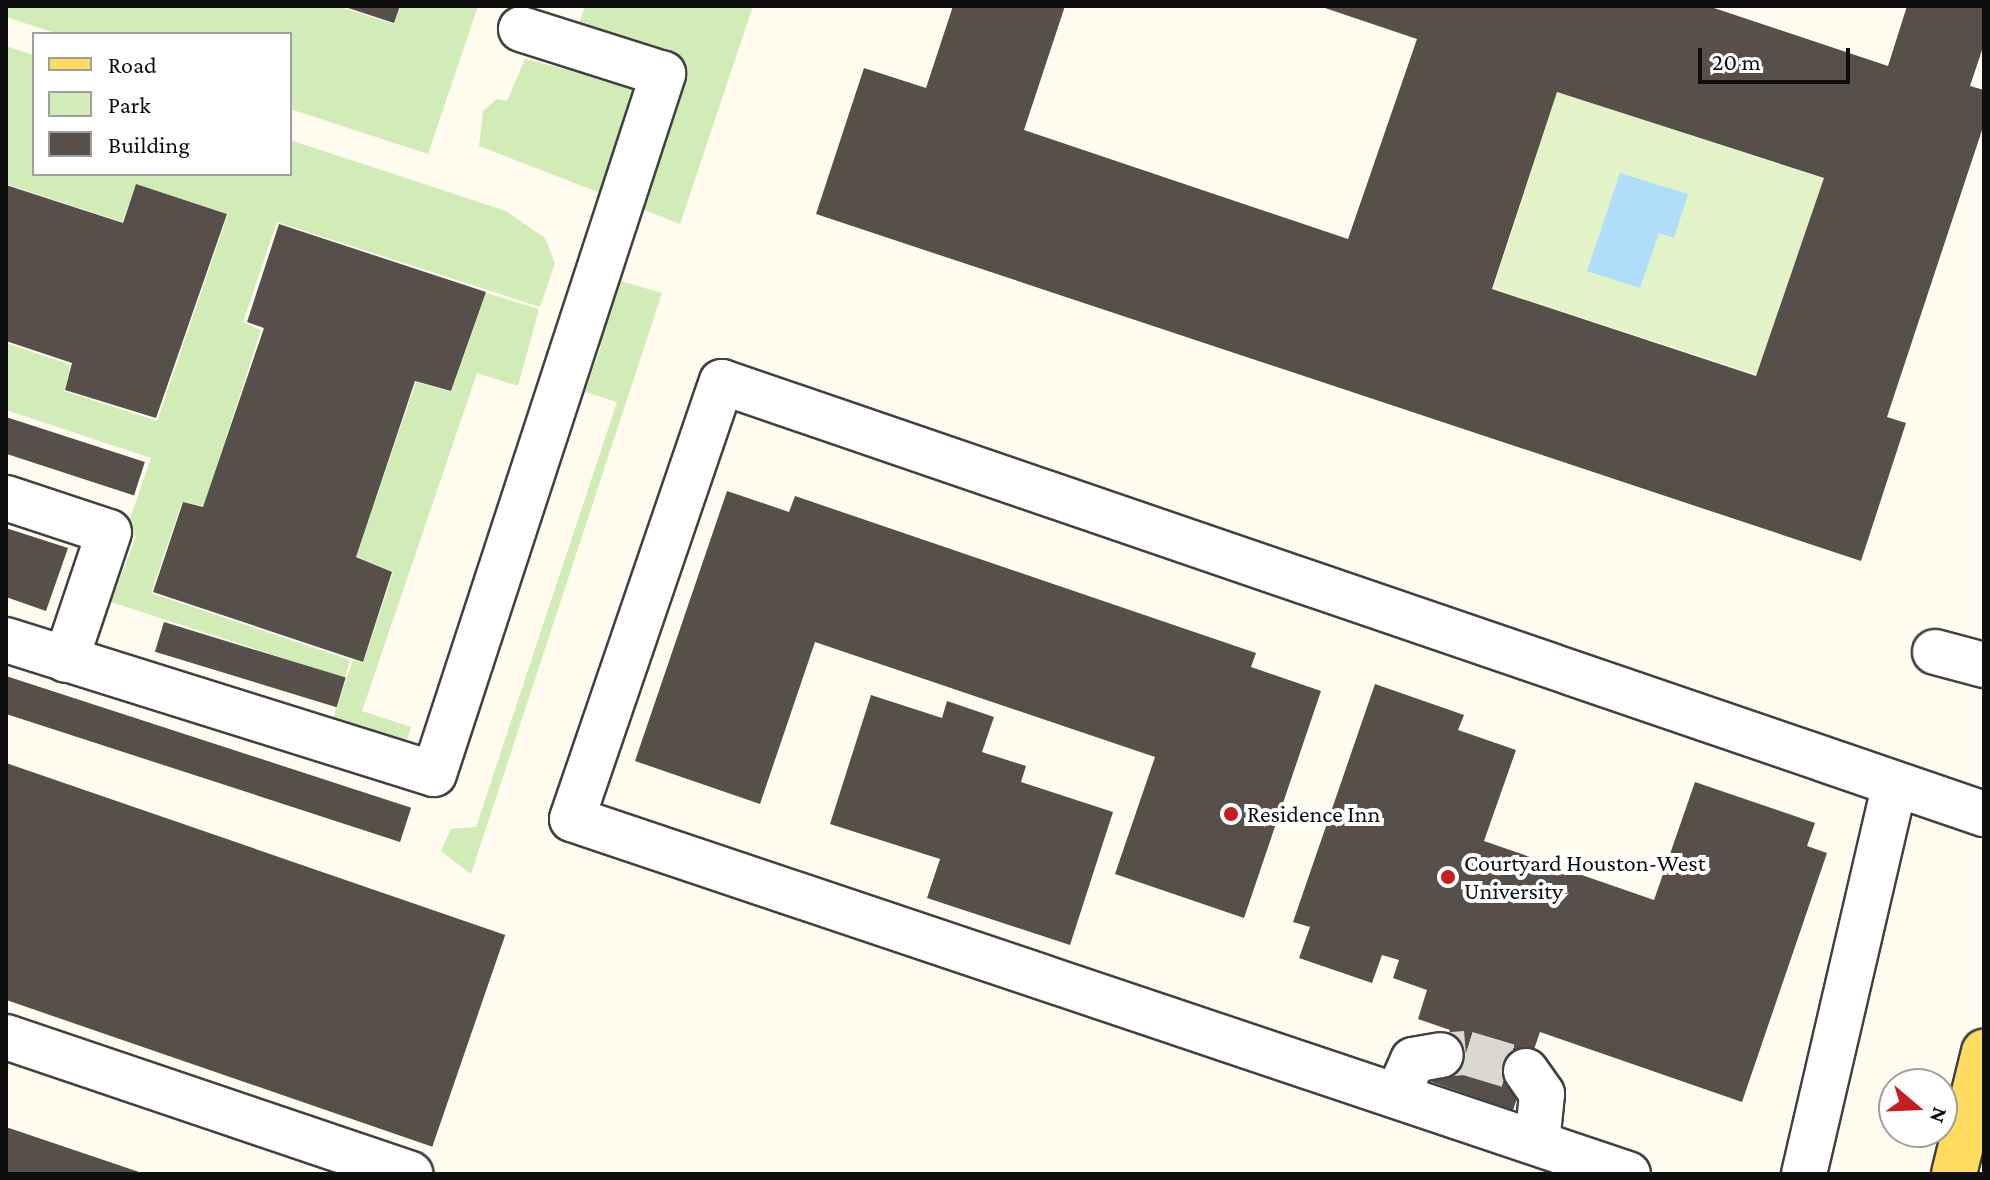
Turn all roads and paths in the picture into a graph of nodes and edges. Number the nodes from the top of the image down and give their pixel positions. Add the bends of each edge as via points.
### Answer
1 (521, 29) dead end
2 (6, 498) edge
3 (6, 640) edge
4 (1935, 652) dead end
5 (66, 660) junction
6 (1984, 665) edge
7 (1895, 784) junction
8 (1984, 814) edge
9 (6, 1037) edge
10 (1984, 1052) edge
11 (1441, 1055) tunnel mouth
12 (1526, 1071) dead end
13 (1397, 1096) junction
14 (1537, 1143) junction
15 (410, 1174) edge
16 (1628, 1174) edge
17 (1804, 1174) edge
18 (1954, 1174) edge

1 - 5 lane via 663,74 434,774
2 - 5 lane via 109,532
3 - 5 lane
4 - 6 lane
7 - 8 lane
7 - 13 lane via 722,382 572,819
7 - 17 lane
9 - 15 lane
10 - 18 main road
11 - 13 lane via 1413,1060
12 - 14 lane via 1542,1094
13 - 14 lane
14 - 16 lane

